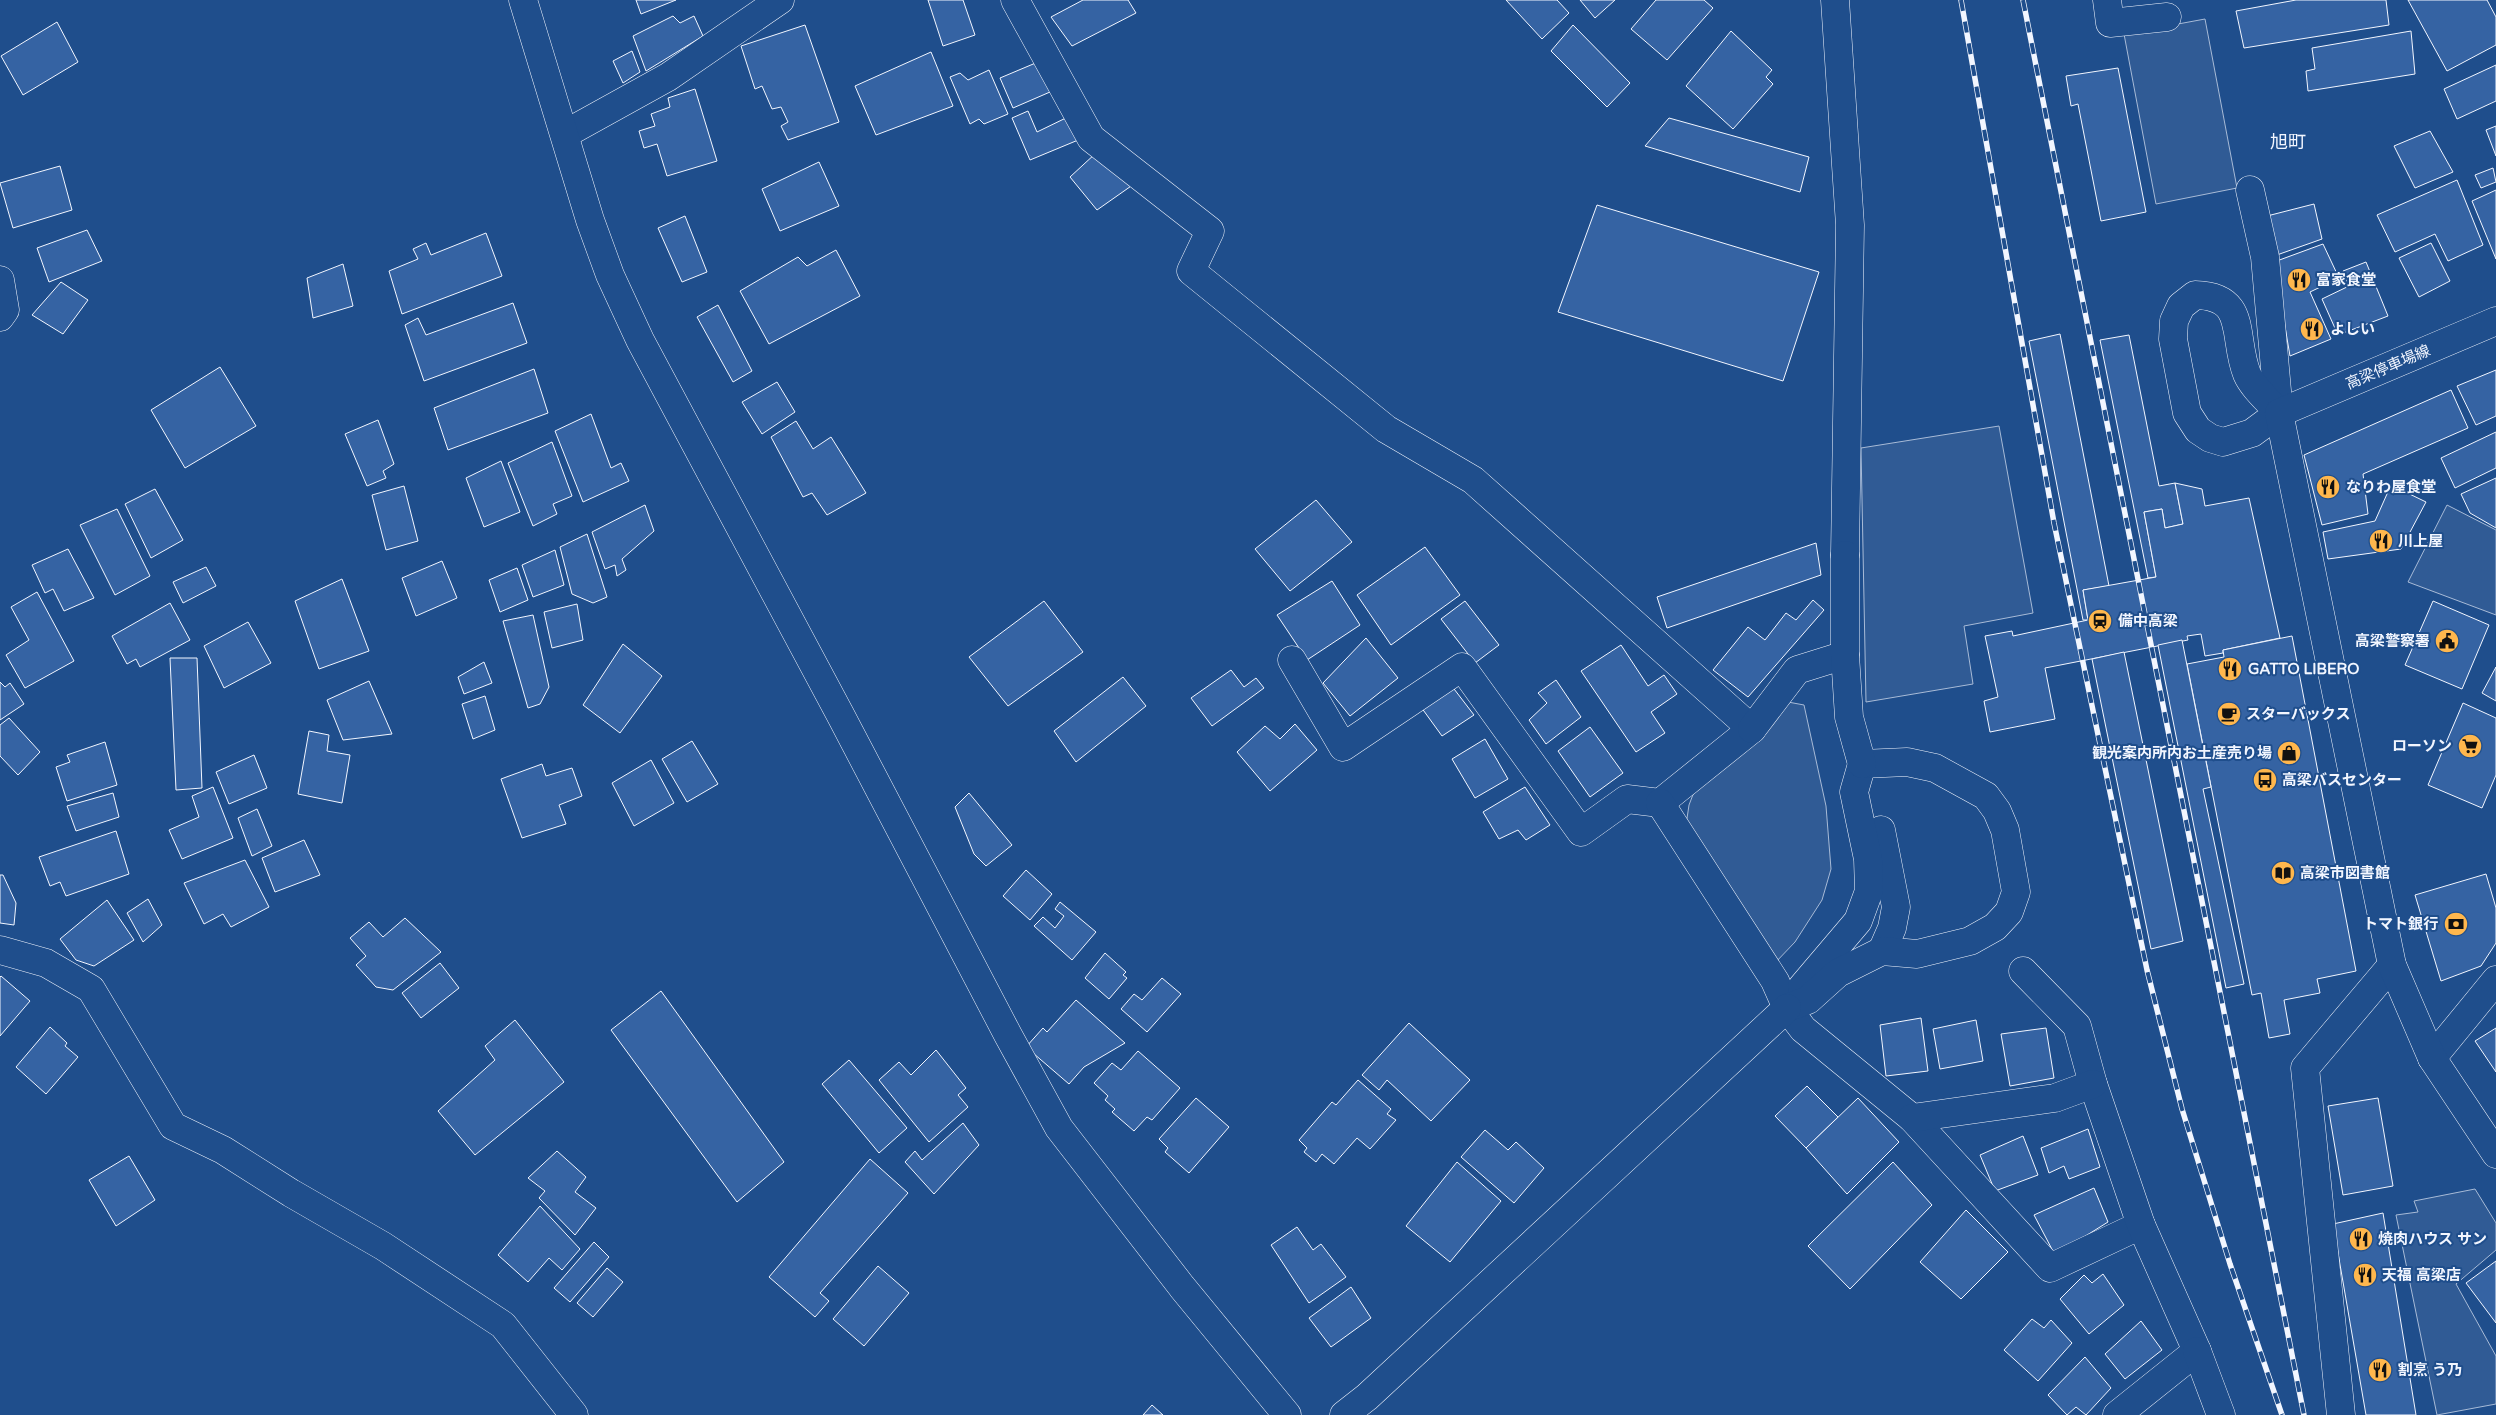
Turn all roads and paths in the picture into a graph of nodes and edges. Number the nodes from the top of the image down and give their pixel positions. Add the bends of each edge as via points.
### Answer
1 (523, 0) edge
2 (780, 0) edge
3 (1015, 0) edge
4 (1834, 0) edge
5 (2106, 0) edge
6 (2167, 17) dead end
7 (565, 134) junction
8 (2250, 190) dead end
9 (0, 280) edge
10 (0, 317) edge
11 (2496, 322) edge
12 (2279, 414) junction
13 (1845, 655) junction
14 (1292, 660) dead end
15 (1752, 729) junction
16 (1862, 764) junction
17 (1660, 803) junction
18 (0, 950) edge
19 (1882, 950) junction
20 (2392, 966) junction
21 (2023, 971) dead end
22 (2496, 980) edge
23 (1787, 1008) junction
24 (2432, 1058) junction
25 (2093, 1084) junction
26 (1912, 1118) junction
27 (2496, 1154) edge
28 (2141, 1225) junction
29 (2197, 1351) junction
30 (574, 1415) edge
31 (1287, 1415) edge
32 (1344, 1415) edge
33 (2117, 1415) edge
34 (2221, 1415) edge
35 (2341, 1415) edge

1 - 7 street
2 - 7 street via 668,77
3 - 15 street via 1091,138 1210,230 1190,271 1386,429 1473,480
4 - 13 street via 1850,225
5 - 6 street via 2110,23
7 - 31 street via 610,275 640,340 1059,1128
8 - 12 street via 2265,257
9 - 10 street via 5,310
11 - 12 street, 高梁停車場線
12 - 12 street, 高梁停車場線 via 2252,433 2223,442 2198,430 2187,413 2173,339 2174,321 2181,306 2195,295 2210,295 2224,300 2234,312 2248,376
12 - 20 street
13 - 15 street via 1797,670
13 - 16 street via 1849,717
14 - 17 street via 1343,747 1462,667 1581,832 1627,799
15 - 17 street
16 - 19 street via 1874,798 1896,908 1892,928
16 - 19 street via 1907,762 1935,768 1986,796 2005,830 2016,892 2008,912 1995,927 1970,941 1917,954
16 - 23 street via 1854,792 1868,859 1869,891 1858,921 1813,972
17 - 23 street via 1775,981
18 - 30 street via 46,963 91,989 173,1126 223,1150 383,1246 503,1325
19 - 23 street via 1838,974 1808,1000
20 - 24 street
20 - 35 street via 2305,1068
21 - 25 street via 2077,1026
22 - 24 street
23 - 26 street via 1803,1029
23 - 32 street
24 - 27 street
25 - 26 street via 2055,1098
25 - 28 street
26 - 28 street via 2050,1268
28 - 29 street
29 - 33 street
29 - 34 street

